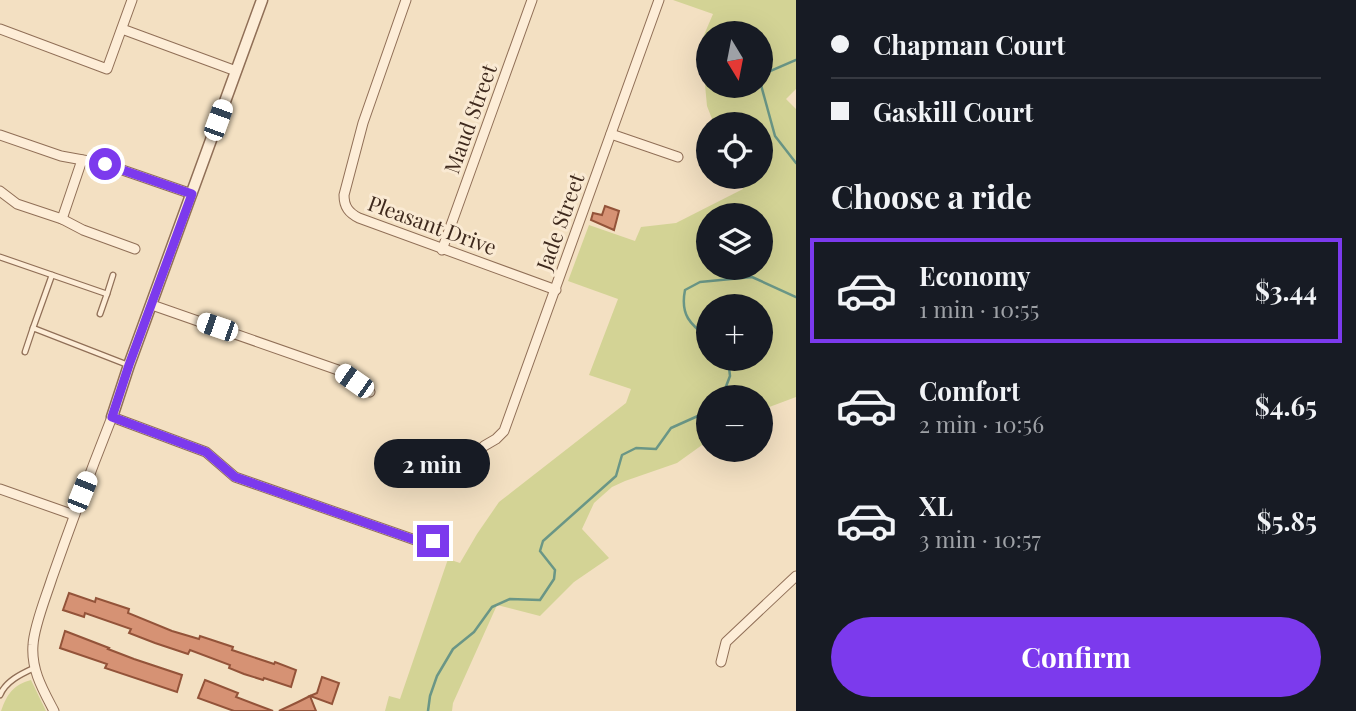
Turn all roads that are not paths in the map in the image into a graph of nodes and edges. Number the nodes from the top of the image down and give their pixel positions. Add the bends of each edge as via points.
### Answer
1 (132, 0) edge
2 (262, 0) edge
3 (406, 0) edge
4 (532, 0) edge
5 (659, 0) edge
6 (0, 29) edge
7 (122, 29) junction
8 (236, 71) junction
9 (611, 134) junction
10 (0, 135) edge
11 (678, 157) dead end
12 (82, 160) junction
13 (0, 191) edge
14 (192, 194) junction
15 (62, 219) junction
16 (135, 249) dead end
17 (442, 250) junction
18 (0, 257) edge
19 (52, 275) junction
20 (113, 275) dead end
21 (556, 290) junction
22 (107, 294) junction
23 (152, 305) junction
24 (100, 314) dead end
25 (33, 328) junction
26 (25, 352) dead end
27 (129, 365) junction
28 (370, 392) dead end
29 (112, 417) junction
30 (484, 446) dead end
31 (0, 489) edge
32 (74, 515) junction
33 (433, 541) dead end
34 (796, 576) edge
35 (721, 662) dead end
36 (35, 668) junction
37 (0, 695) edge
38 (54, 711) edge

1 - 7 street
2 - 8 street
3 - 17 street, Pleasant Drive via 363,122 344,201 347,210 359,218
4 - 17 street, Maud Street
5 - 9 street, Jade Street
6 - 7 street via 107,69
7 - 8 street
8 - 14 street
9 - 11 street
9 - 21 street, Jade Street
10 - 12 street
12 - 14 street
12 - 15 street
13 - 15 street via 17,204
14 - 23 street
15 - 16 street
17 - 21 street, Pleasant Drive
18 - 19 lane
19 - 22 lane
19 - 25 lane
20 - 22 lane
21 - 30 street, Jade Street via 504,431
22 - 24 lane
23 - 27 street
23 - 28 street via 338,370
25 - 26 lane
25 - 27 lane
27 - 29 street
29 - 32 street
29 - 33 street via 206,452 235,477 418,541
31 - 32 street
32 - 36 street via 33,643
34 - 35 street via 726,642
36 - 37 lane via 12,680
36 - 38 street

